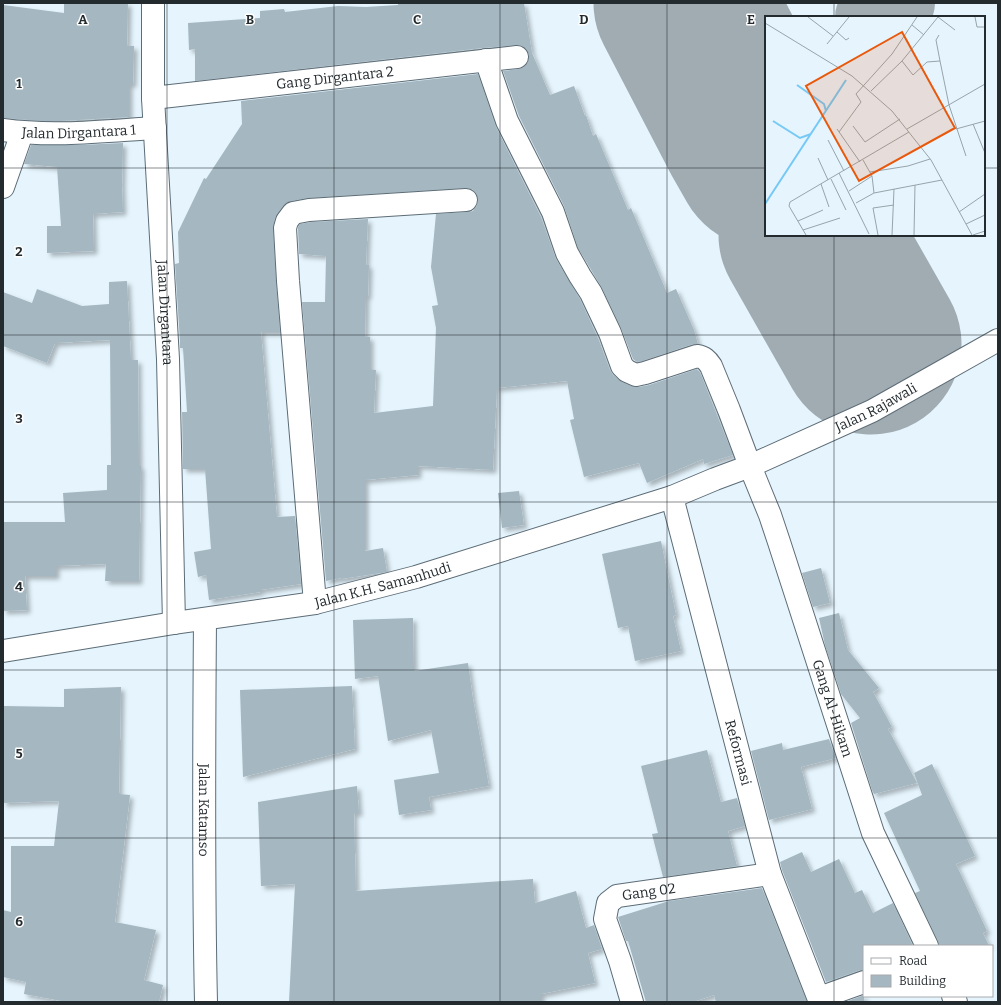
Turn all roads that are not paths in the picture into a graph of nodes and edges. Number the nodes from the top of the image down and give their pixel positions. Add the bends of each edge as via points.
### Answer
1 (153, 3) edge
2 (517, 57) dead end
3 (486, 60) junction
4 (153, 98) junction
5 (155, 128) junction
6 (13, 132) edge
7 (3, 187) edge
8 (466, 200) dead end
9 (998, 340) edge
10 (750, 466) junction
11 (672, 497) junction
12 (315, 603) junction
13 (205, 619) junction
14 (174, 623) junction
15 (3, 650) edge
16 (770, 874) junction
17 (928, 945) edge
18 (863, 982) edge
19 (819, 1000) edge
20 (206, 1002) edge
21 (632, 1002) edge

1 - 4 street, Jalan Dirgantara
2 - 3 street, Gang Dirgantara 2
3 - 4 street, Gang Dirgantara 2
3 - 10 street, Gang Al-Hikam via 507,121 553,212 567,253 591,292 622,366 636,375 697,356 703,357 711,366 730,410
4 - 5 street, Jalan Dirgantara
5 - 6 street, Jalan Dirgantara 1 via 66,133
5 - 14 street, Jalan Dirgantara via 168,359
6 - 7 street
8 - 12 street via 309,210 293,213 287,221 285,228 288,281
9 - 10 street, Jalan Rajawali via 872,411
10 - 11 street, Jalan K.H. Samanhudi
10 - 17 street, Gang Al-Hikam via 770,515 874,832
11 - 12 street, Jalan K.H. Samanhudi via 416,577
11 - 16 street, Reformasi
12 - 13 street, Jalan K.H. Samanhudi
13 - 14 street, Jalan K.H. Samanhudi
13 - 20 street, Jalan Katamso via 203,824
14 - 15 street, Jalan K.H. Samanhudi
16 - 19 street, Reformasi
16 - 21 street, Gang 02 via 618,896 608,903 605,919
18 - 19 street

